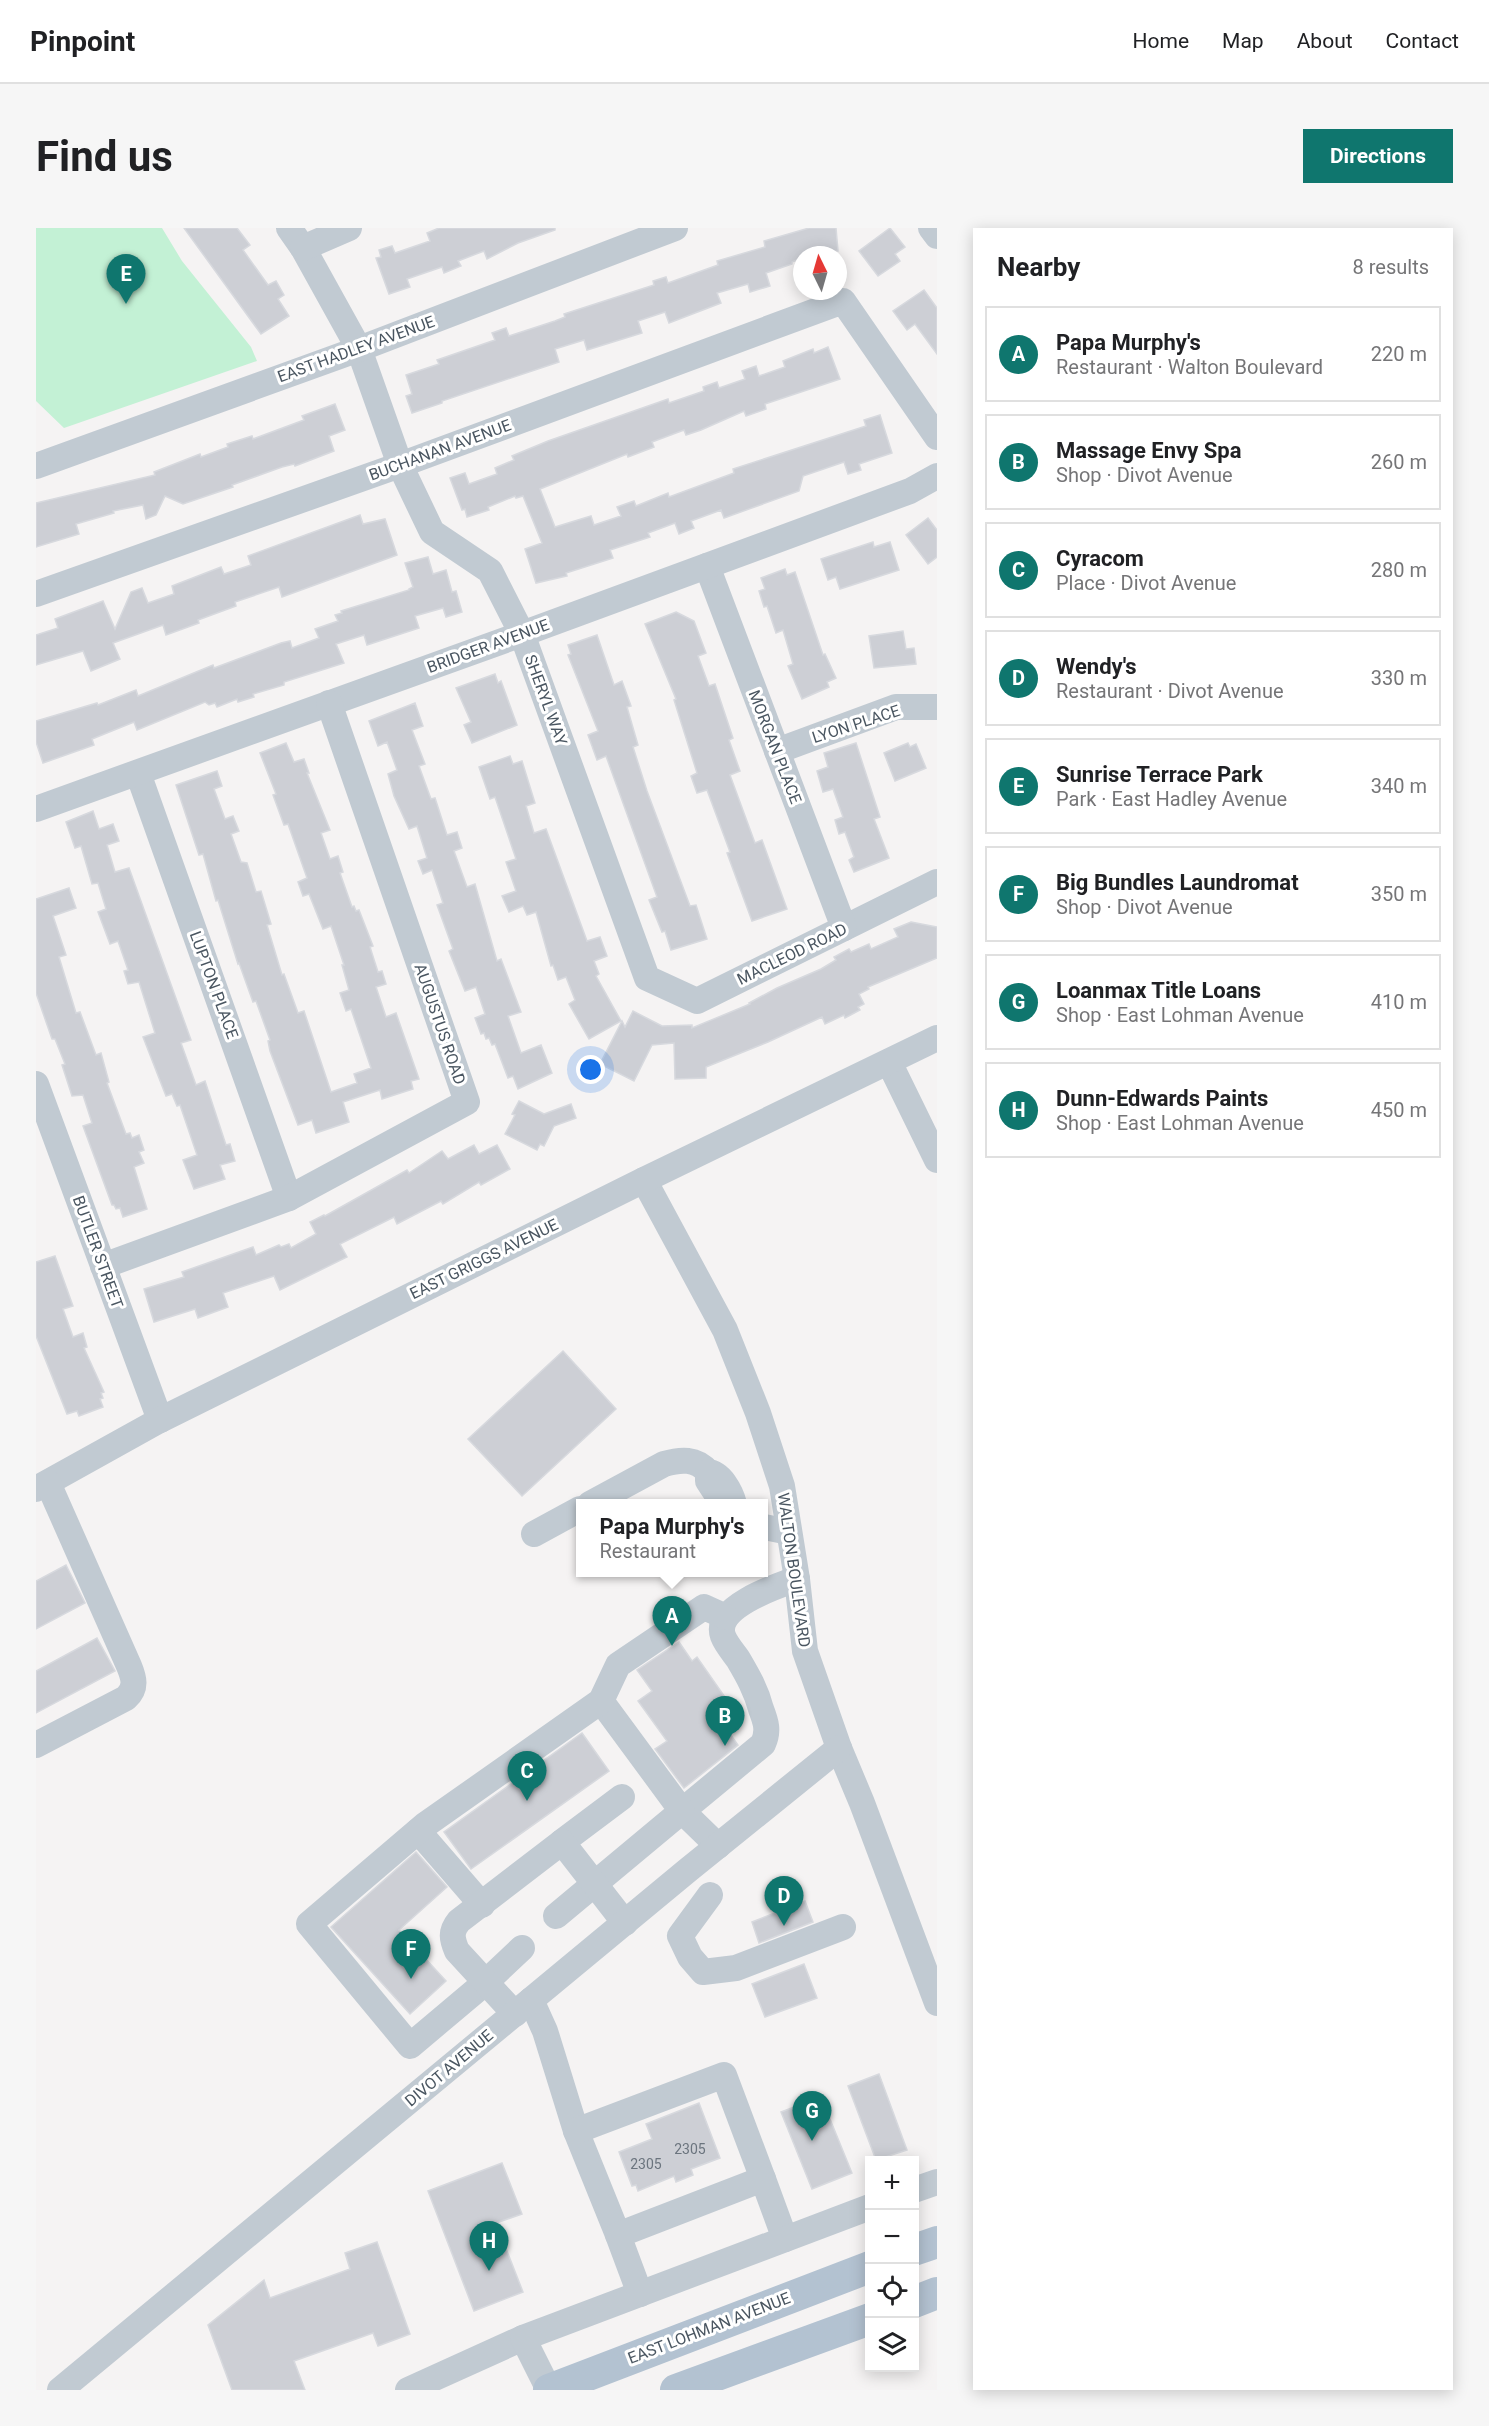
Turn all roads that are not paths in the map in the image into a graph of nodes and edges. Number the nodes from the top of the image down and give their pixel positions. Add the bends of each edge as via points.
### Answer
1 (349, 228) edge
2 (675, 228) edge
3 (931, 228) edge
4 (937, 236) edge
5 (296, 238) edge
6 (359, 349) junction
7 (937, 437) edge
8 (400, 465) junction
9 (36, 466) edge
10 (937, 476) edge
11 (707, 566) junction
12 (36, 594) edge
13 (522, 634) junction
14 (329, 703) junction
15 (937, 707) edge
16 (777, 751) junction
17 (138, 773) junction
18 (36, 808) edge
19 (937, 882) edge
20 (844, 928) junction
21 (647, 978) joint
22 (937, 1038) edge
23 (889, 1062) junction
24 (36, 1084) edge
25 (930, 1126) edge
26 (937, 1160) edge
27 (644, 1180) junction
28 (289, 1198) junction
29 (102, 1266) junction
30 (160, 1420) junction
31 (708, 1472) junction
32 (42, 1486) edge
33 (598, 1499) edge
34 (720, 1499) edge
35 (733, 1499) edge
36 (576, 1511) edge
37 (768, 1528) edge
38 (789, 1532) junction
39 (534, 1534) dead end
40 (797, 1579) junction
41 (726, 1617) junction
42 (601, 1701) junction
43 (36, 1745) edge
44 (838, 1748) junction
45 (622, 1797) dead end
46 (682, 1811) junction
47 (418, 1831) junction
48 (562, 1842) junction
49 (718, 1846) junction
50 (594, 1884) junction
51 (710, 1895) dead end
52 (482, 1905) junction
53 (556, 1916) dead end
54 (625, 1923) junction
55 (843, 1927) dead end
56 (522, 1948) dead end
57 (486, 1982) junction
58 (937, 2003) edge
59 (523, 2007) junction
60 (576, 2131) junction
61 (763, 2179) junction
62 (937, 2181) edge
63 (919, 2188) edge
64 (865, 2209) edge
65 (618, 2235) junction
66 (785, 2239) junction
67 (937, 2242) edge
68 (919, 2249) edge
69 (865, 2269) edge
70 (937, 2293) edge
71 (640, 2294) junction
72 (919, 2300) edge
73 (865, 2321) edge
74 (523, 2338) junction
75 (60, 2390) edge
76 (408, 2390) edge
77 (549, 2390) edge
78 (676, 2390) edge

1 - 5 street
2 - 6 street, EAST HADLEY AVENUE
3 - 4 street
5 - 6 street, SHERYL WAY
6 - 8 street, SHERYL WAY
6 - 9 street, EAST HADLEY AVENUE
7 - 8 street, BUCHANAN AVENUE via 843,301
8 - 12 street, BUCHANAN AVENUE
8 - 13 street, SHERYL WAY via 432,532 490,571
10 - 11 street, BRIDGER AVENUE via 910,491
11 - 13 street, BRIDGER AVENUE
11 - 16 street, MORGAN PLACE
13 - 14 street, BRIDGER AVENUE
13 - 21 street, SHERYL WAY
14 - 17 street, BRIDGER AVENUE
14 - 28 street, AUGUSTUS ROAD via 467,1102
15 - 16 street, LYON PLACE via 896,707
16 - 20 street, MORGAN PLACE
17 - 18 street, BRIDGER AVENUE
17 - 28 street, LUPTON PLACE
19 - 20 street, MACLEOD ROAD
20 - 21 street, MACLEOD ROAD via 697,1001
22 - 23 street, EAST GRIGGS AVENUE
23 - 25 street
23 - 27 street, EAST GRIGGS AVENUE
24 - 29 street, BUTLER STREET
25 - 26 street
27 - 30 street, EAST GRIGGS AVENUE
27 - 38 street, WALTON BOULEVARD via 725,1330 778,1476
28 - 29 street, AUGUSTUS ROAD
29 - 30 street, BUTLER STREET
30 - 32 street, EAST GRIGGS AVENUE
31 - 33 street via 702,1465 677,1460
31 - 34 street via 708,1481
31 - 35 street via 718,1476
32 - 43 street via 129,1666 134,1686 126,1698
36 - 39 street
37 - 38 street
38 - 40 street, WALTON BOULEVARD
40 - 41 street via 734,1608
40 - 44 street, WALTON BOULEVARD via 806,1651
41 - 42 street via 704,1607 618,1665
41 - 46 street via 721,1627 723,1637 754,1687 767,1734 763,1744
42 - 46 street
42 - 47 street
44 - 49 street, DIVOT AVENUE
44 - 58 street, WALTON BOULEVARD
45 - 48 street
46 - 49 street
46 - 50 street
47 - 52 street
47 - 57 street via 309,1924 410,2046
48 - 50 street
48 - 52 street
49 - 54 street, DIVOT AVENUE
50 - 53 street
50 - 54 street
51 - 55 street via 680,1936 703,1972 736,1968
52 - 57 street via 459,1921 453,1928 452,1939 457,1951
54 - 59 street, DIVOT AVENUE
56 - 57 street
57 - 59 street
59 - 60 street via 545,2031
59 - 75 street, DIVOT AVENUE
60 - 61 street via 724,2075
60 - 65 street
61 - 65 street
61 - 66 street
62 - 63 street
64 - 66 street
65 - 71 street
66 - 71 street
67 - 68 main road
69 - 77 main road, EAST LOHMAN AVENUE
70 - 72 main road
71 - 74 street
73 - 78 main road
74 - 76 street
74 - 77 street

